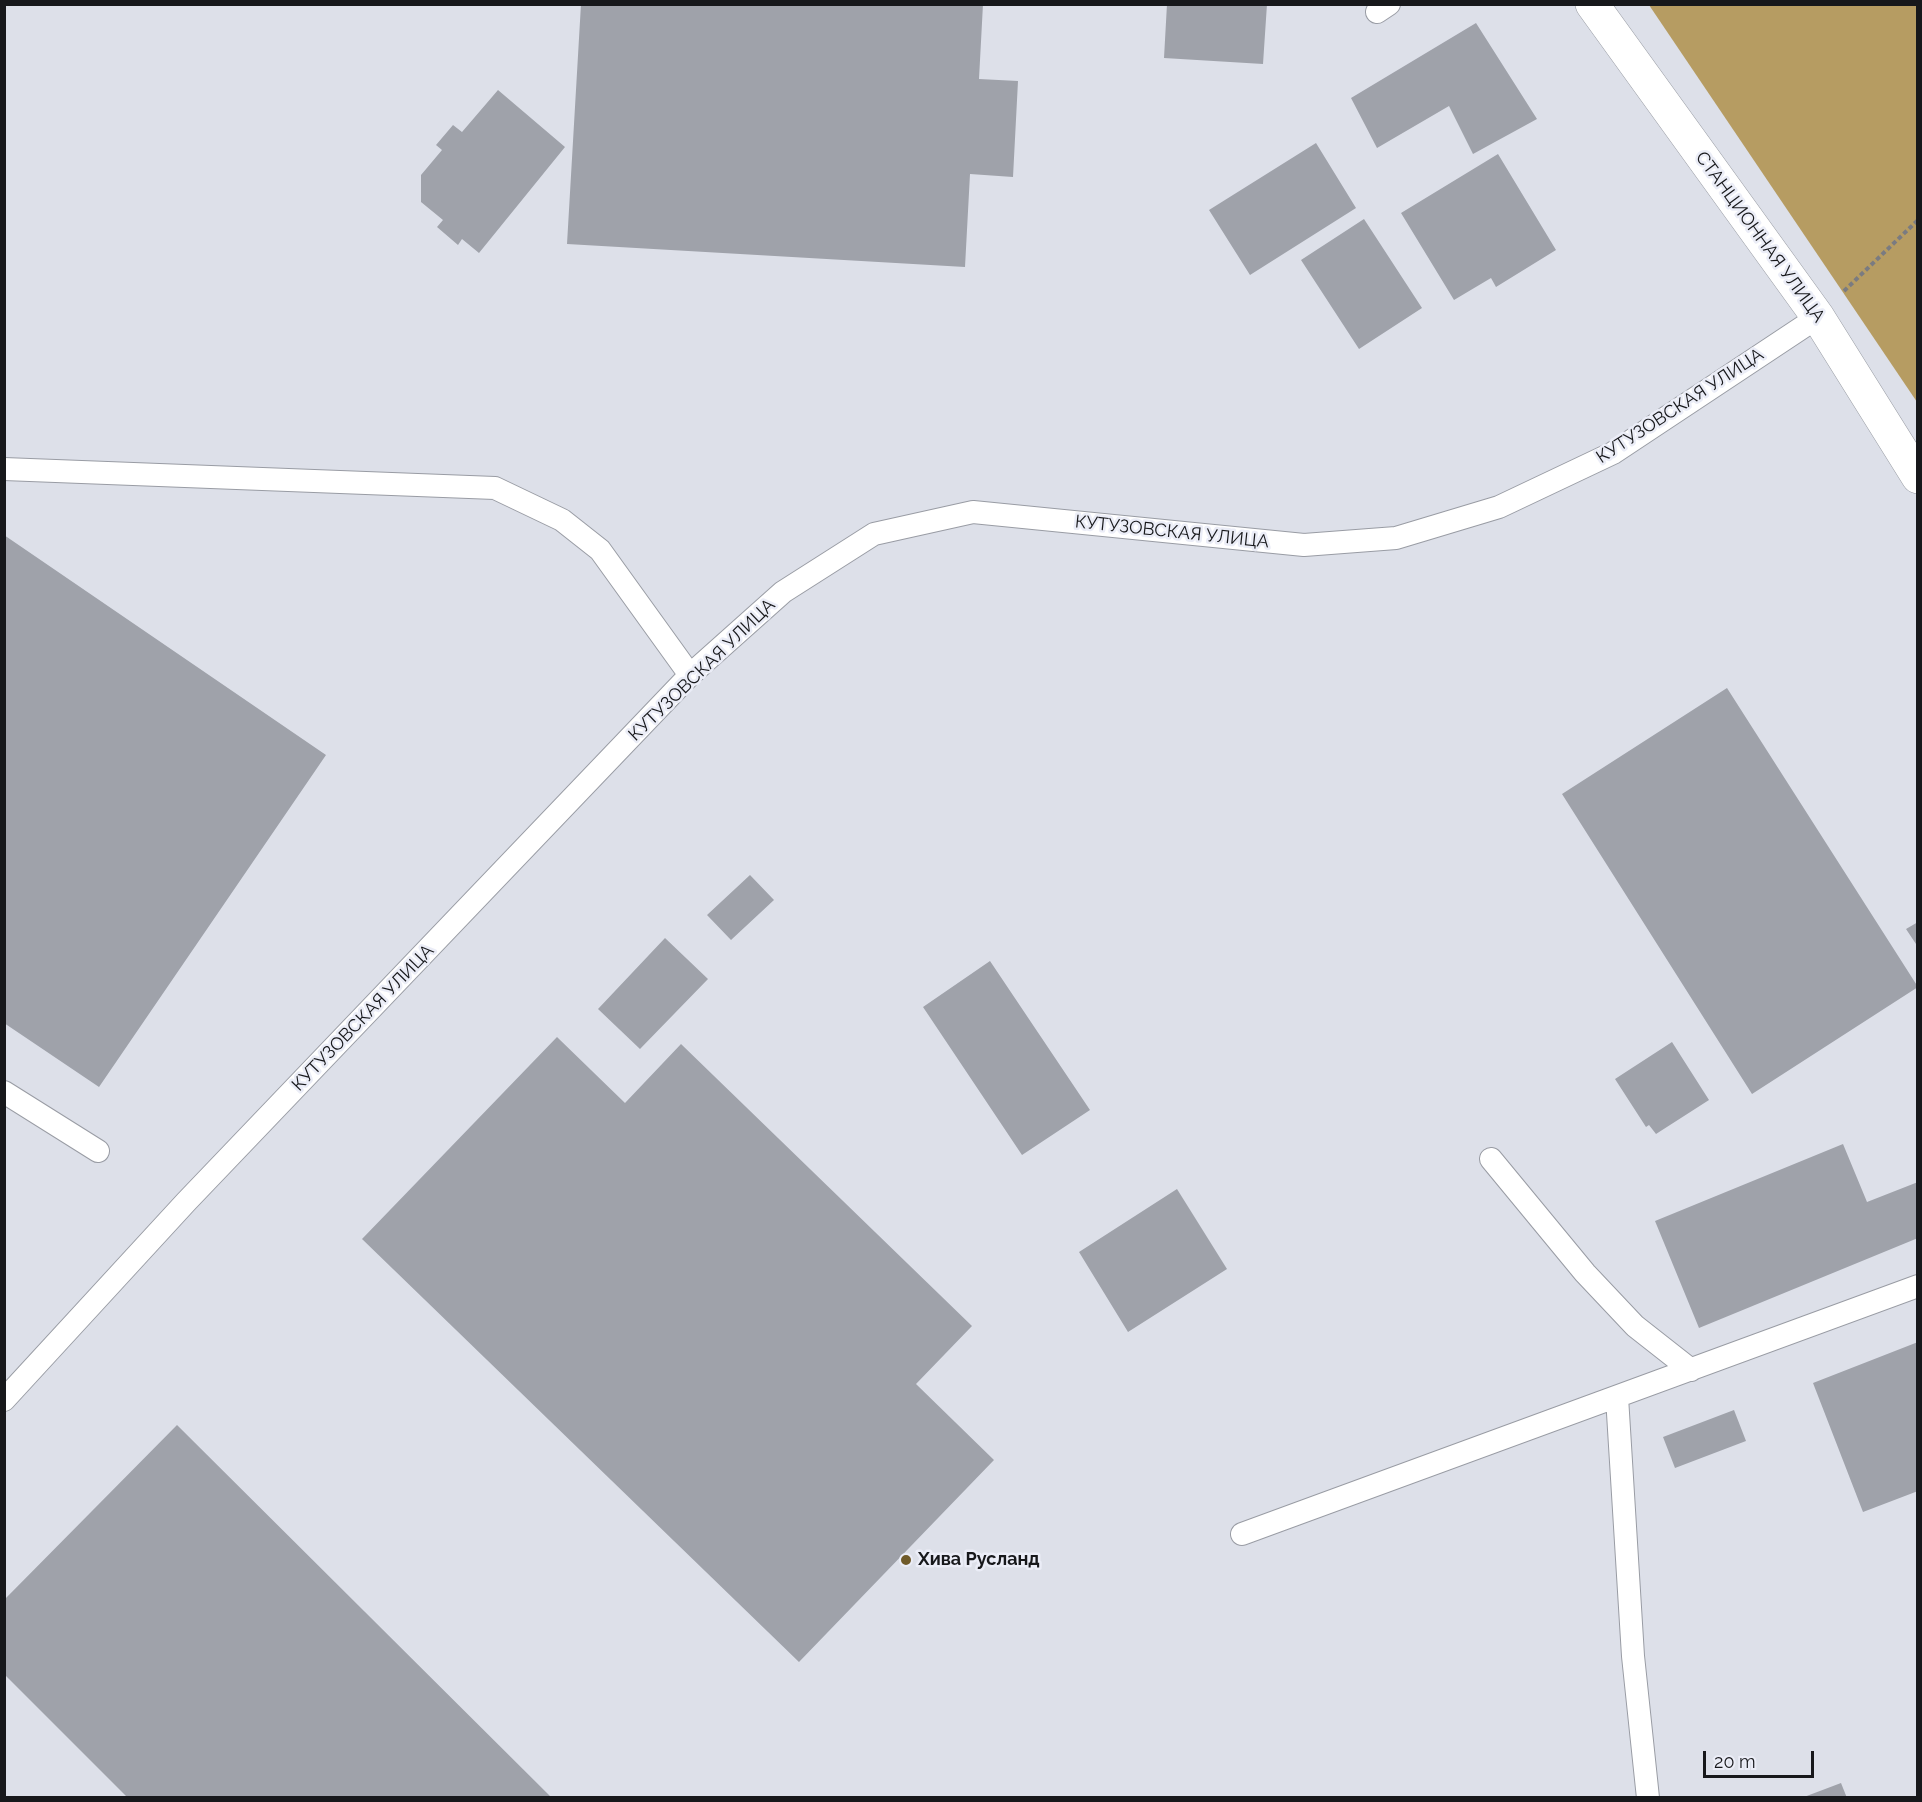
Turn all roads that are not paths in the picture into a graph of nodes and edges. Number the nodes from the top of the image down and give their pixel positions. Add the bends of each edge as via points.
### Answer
1 (1592, 4) edge
2 (1818, 317) junction
3 (4, 469) edge
4 (1917, 477) edge
5 (690, 675) junction
6 (4, 1092) edge
7 (98, 1151) dead end
8 (1491, 1159) dead end
9 (1917, 1286) edge
10 (1691, 1370) junction
11 (1617, 1397) junction
12 (4, 1400) edge
13 (1242, 1534) dead end
14 (1648, 1797) edge

1 - 2 street, СТАНЦИОННАЯ УЛИЦА
2 - 4 street, СТАНЦИОННАЯ УЛИЦА
2 - 5 lane, КУТУЗОВСКАЯ УЛИЦА via 1613,453 1499,507 1396,538 1304,545 973,512 874,534 783,592
3 - 5 lane via 495,488 562,520 600,550
5 - 12 lane, КУТУЗОВСКАЯ УЛИЦА via 186,1202
6 - 7 lane
8 - 10 lane via 1592,1281 1635,1326
9 - 10 lane
10 - 11 lane
11 - 13 lane
11 - 14 lane via 1633,1656

